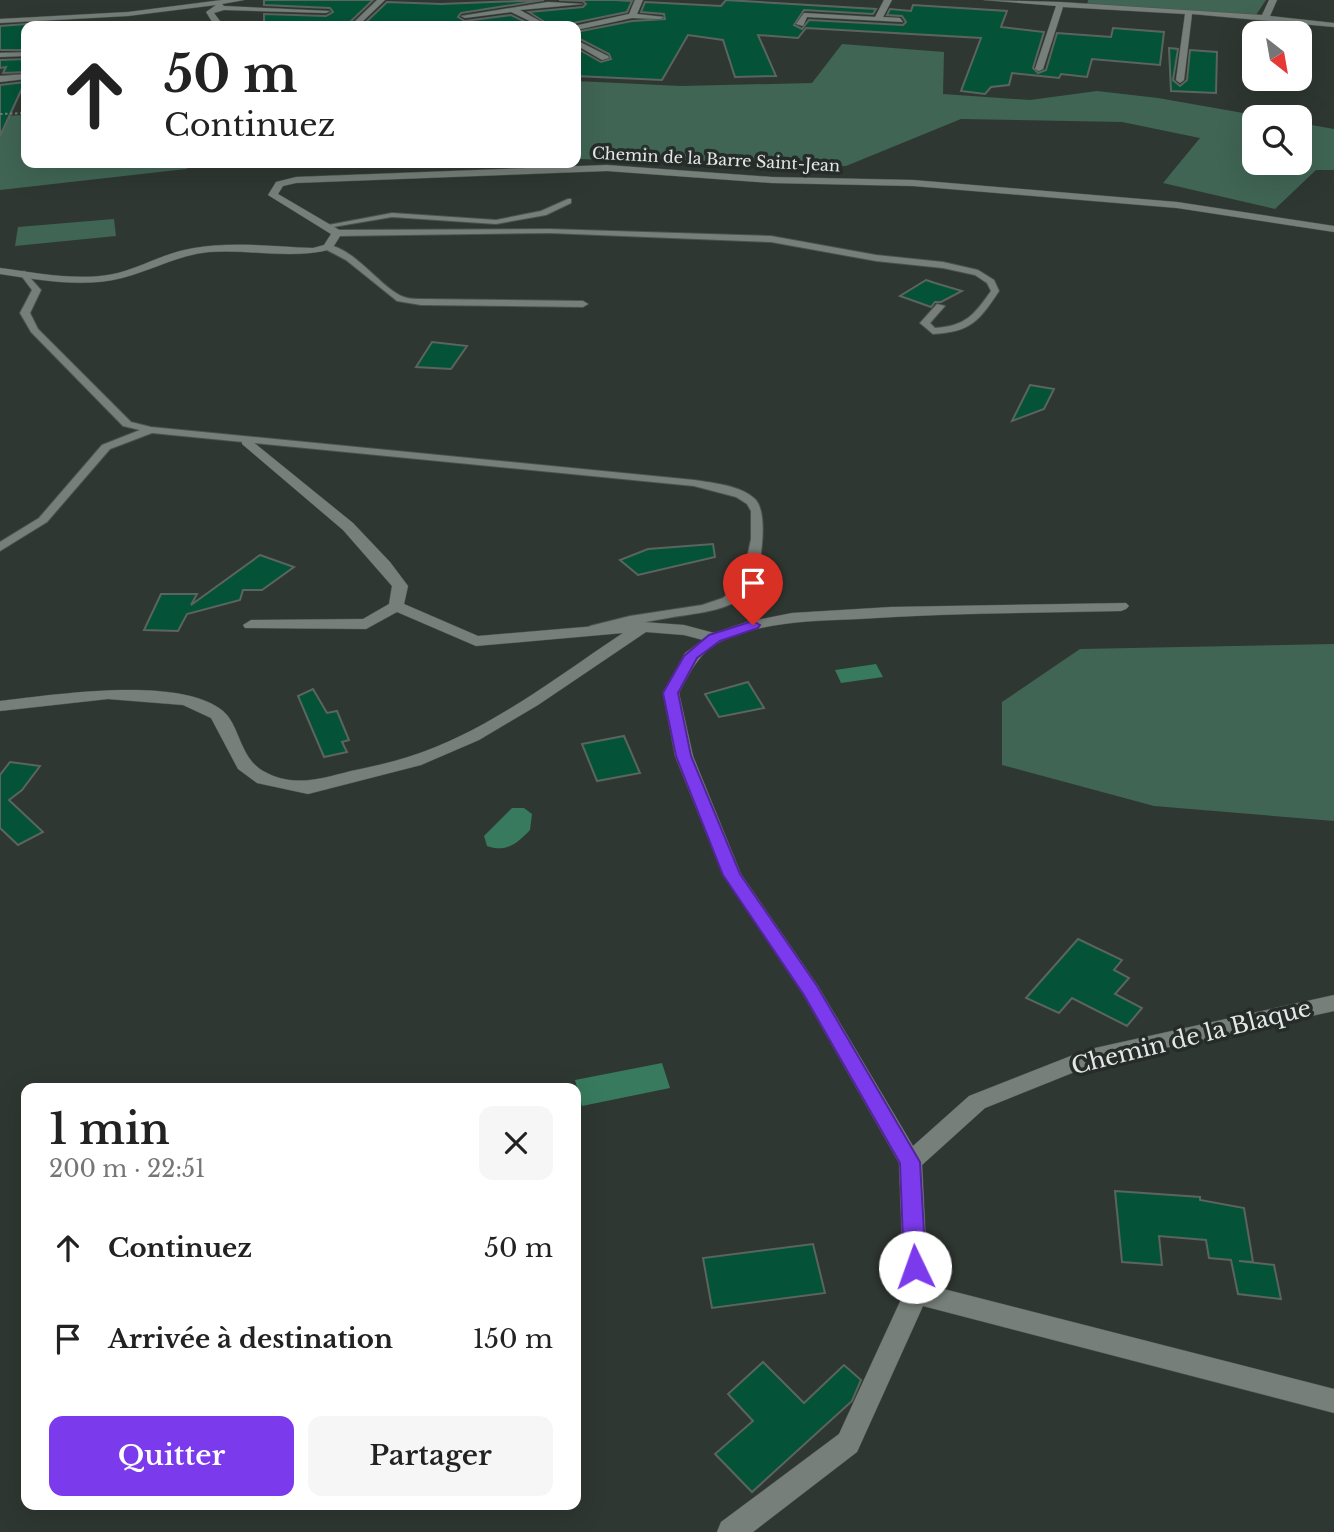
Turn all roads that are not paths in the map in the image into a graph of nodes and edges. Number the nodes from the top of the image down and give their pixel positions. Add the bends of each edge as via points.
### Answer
1 (127, 0) edge
2 (240, 0) edge
3 (382, 0) edge
4 (495, 0) edge
5 (639, 0) edge
6 (888, 0) edge
7 (988, 0) edge
8 (1273, 0) edge
9 (1080, 3) edge
10 (579, 4) dead end
11 (1060, 4) junction
12 (219, 6) junction
13 (512, 9) junction
14 (156, 12) junction
15 (210, 12) junction
16 (326, 12) dead end
17 (1189, 12) junction
18 (128, 15) junction
19 (465, 16) dead end
20 (632, 16) junction
21 (660, 17) dead end
22 (1265, 18) junction
23 (878, 19) junction
24 (900, 20) dead end
25 (0, 21) edge
26 (126, 21) edge
27 (216, 21) edge
28 (359, 21) edge
29 (535, 21) edge
30 (800, 24) dead end
31 (1334, 24) edge
32 (581, 27) edge
33 (581, 46) edge
34 (21, 54) edge
35 (0, 55) edge
36 (606, 58) dead end
37 (1039, 69) dead end
38 (21, 77) edge
39 (0, 79) edge
40 (1180, 80) dead end
41 (568, 201) dead end
42 (325, 226) junction
43 (1334, 229) edge
44 (337, 233) junction
45 (328, 247) junction
46 (0, 271) edge
47 (24, 274) junction
48 (583, 304) dead end
49 (940, 306) dead end
50 (151, 430) junction
51 (247, 441) junction
52 (0, 547) edge
53 (396, 606) junction
54 (1121, 606) dead end
55 (251, 625) dead end
56 (643, 626) junction
57 (592, 630) junction
58 (715, 638) junction
59 (0, 706) edge
60 (1334, 1003) edge
61 (910, 1162) junction
62 (916, 1293) junction
63 (1334, 1401) edge
64 (730, 1532) edge

1 - 18 street
2 - 12 street
3 - 28 street
4 - 13 street
5 - 20 street
6 - 23 street
7 - 11 street
8 - 22 street
9 - 11 street
9 - 17 street
10 - 13 street
11 - 37 street
12 - 14 street
12 - 15 street
12 - 16 street
13 - 19 street
13 - 29 street
14 - 15 street via 176,17
14 - 18 street
15 - 27 street
17 - 22 street
17 - 40 street
18 - 25 street
18 - 26 street
20 - 21 street
20 - 32 street
22 - 31 street
23 - 24 street
23 - 30 street via 804,15
33 - 36 street
34 - 35 street
38 - 39 street
41 - 42 lane via 543,213 496,222 392,215
42 - 43 street, Chemin de la Barre Saint-Jean via 273,195 279,184 607,168 772,180 913,183 1163,203
42 - 44 street, Chemin de la Barre Saint-Jean
44 - 45 street
44 - 49 lane via 561,231 771,239 978,273 995,291 976,317 959,330 933,331 925,323
45 - 47 street via 188,252 112,277
45 - 48 lane via 400,299
46 - 47 street
47 - 50 lane via 37,290 25,313 34,330 127,424
50 - 51 lane
50 - 52 lane via 106,447 43,520
51 - 53 street via 383,561 400,586
51 - 57 lane via 694,483 732,489 752,499 760,513 748,583 727,601
53 - 55 street via 366,624
53 - 57 street via 476,641
54 - 58 street via 792,618
56 - 57 street
56 - 58 street
56 - 59 street via 473,736 415,761 308,788 263,779 244,765 218,715 186,700 108,694
58 - 61 street via 691,656 671,693 684,756 732,875 811,990
60 - 61 street, Chemin de la Blaque via 1094,1056 977,1102
61 - 62 street
62 - 63 street
62 - 64 street via 848,1443

